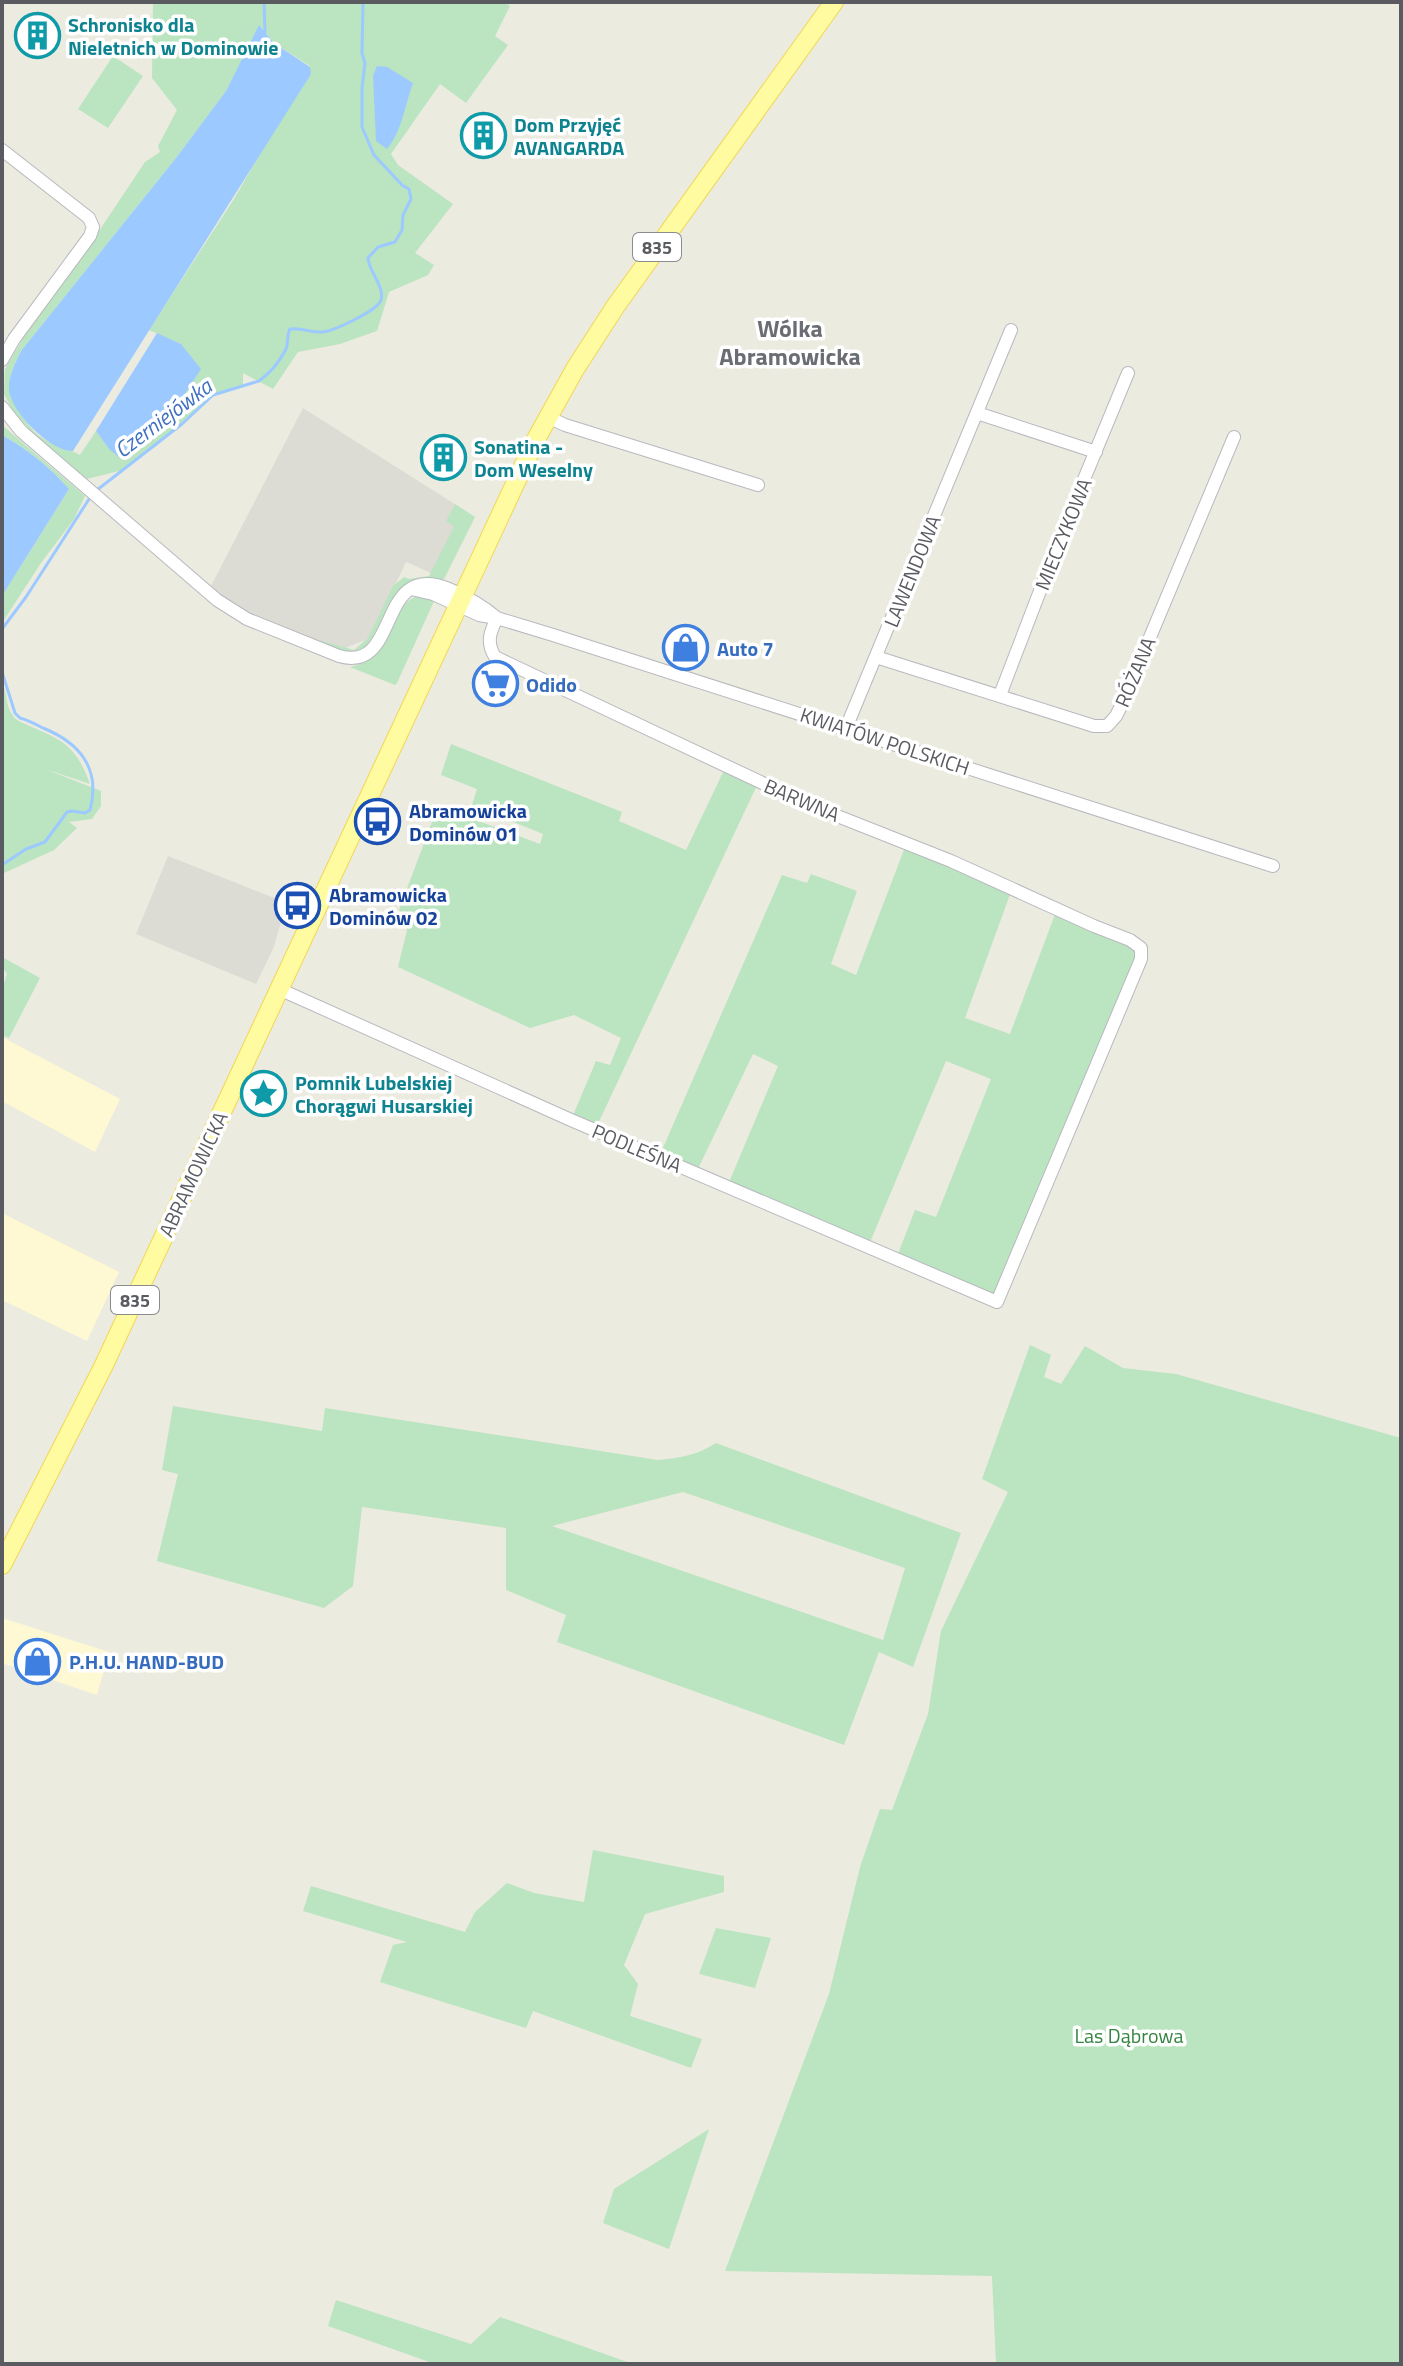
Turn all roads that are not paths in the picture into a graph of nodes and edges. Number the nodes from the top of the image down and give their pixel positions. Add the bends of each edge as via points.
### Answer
1 (834, 2) edge
2 (2, 150) edge
3 (1011, 330) dead end
4 (2, 360) edge
5 (1128, 373) dead end
6 (2, 407) edge
7 (977, 413) junction
8 (548, 417) junction
9 (1234, 437) dead end
10 (1096, 452) junction
11 (758, 485) dead end
12 (460, 600) junction
13 (497, 618) junction
14 (876, 657) junction
15 (1000, 695) junction
16 (846, 728) junction
17 (1273, 866) dead end
18 (279, 989) junction
19 (997, 1302) joint
20 (2, 1565) edge

1 - 8 main road, 835 via 645,262
2 - 4 street via 89,218 93,230
3 - 7 street, LAWENDOWA
5 - 10 street, MIECZYKOWA
6 - 12 street, KWIATÓW POLSKICH via 21,431 217,600 247,619 344,658 363,657 374,649 400,598 411,589
7 - 10 street
7 - 14 street, LAWENDOWA
8 - 11 street
8 - 12 main road, 835
9 - 15 street, RÓŻANA via 1111,722 1094,726
10 - 15 street, MIECZYKOWA
12 - 13 street, KWIATÓW POLSKICH via 479,615
12 - 18 main road, ABRAMOWICKA / 835
13 - 16 street, KWIATÓW POLSKICH
13 - 19 street, BARWNA via 489,639 495,657 807,804 951,861 1141,948 1141,959
14 - 15 street, RÓŻANA
14 - 16 street, LAWENDOWA
16 - 17 street, KWIATÓW POLSKICH
18 - 19 street, PODLEŚNA
18 - 20 main road, ABRAMOWICKA / 835 via 98,1379

